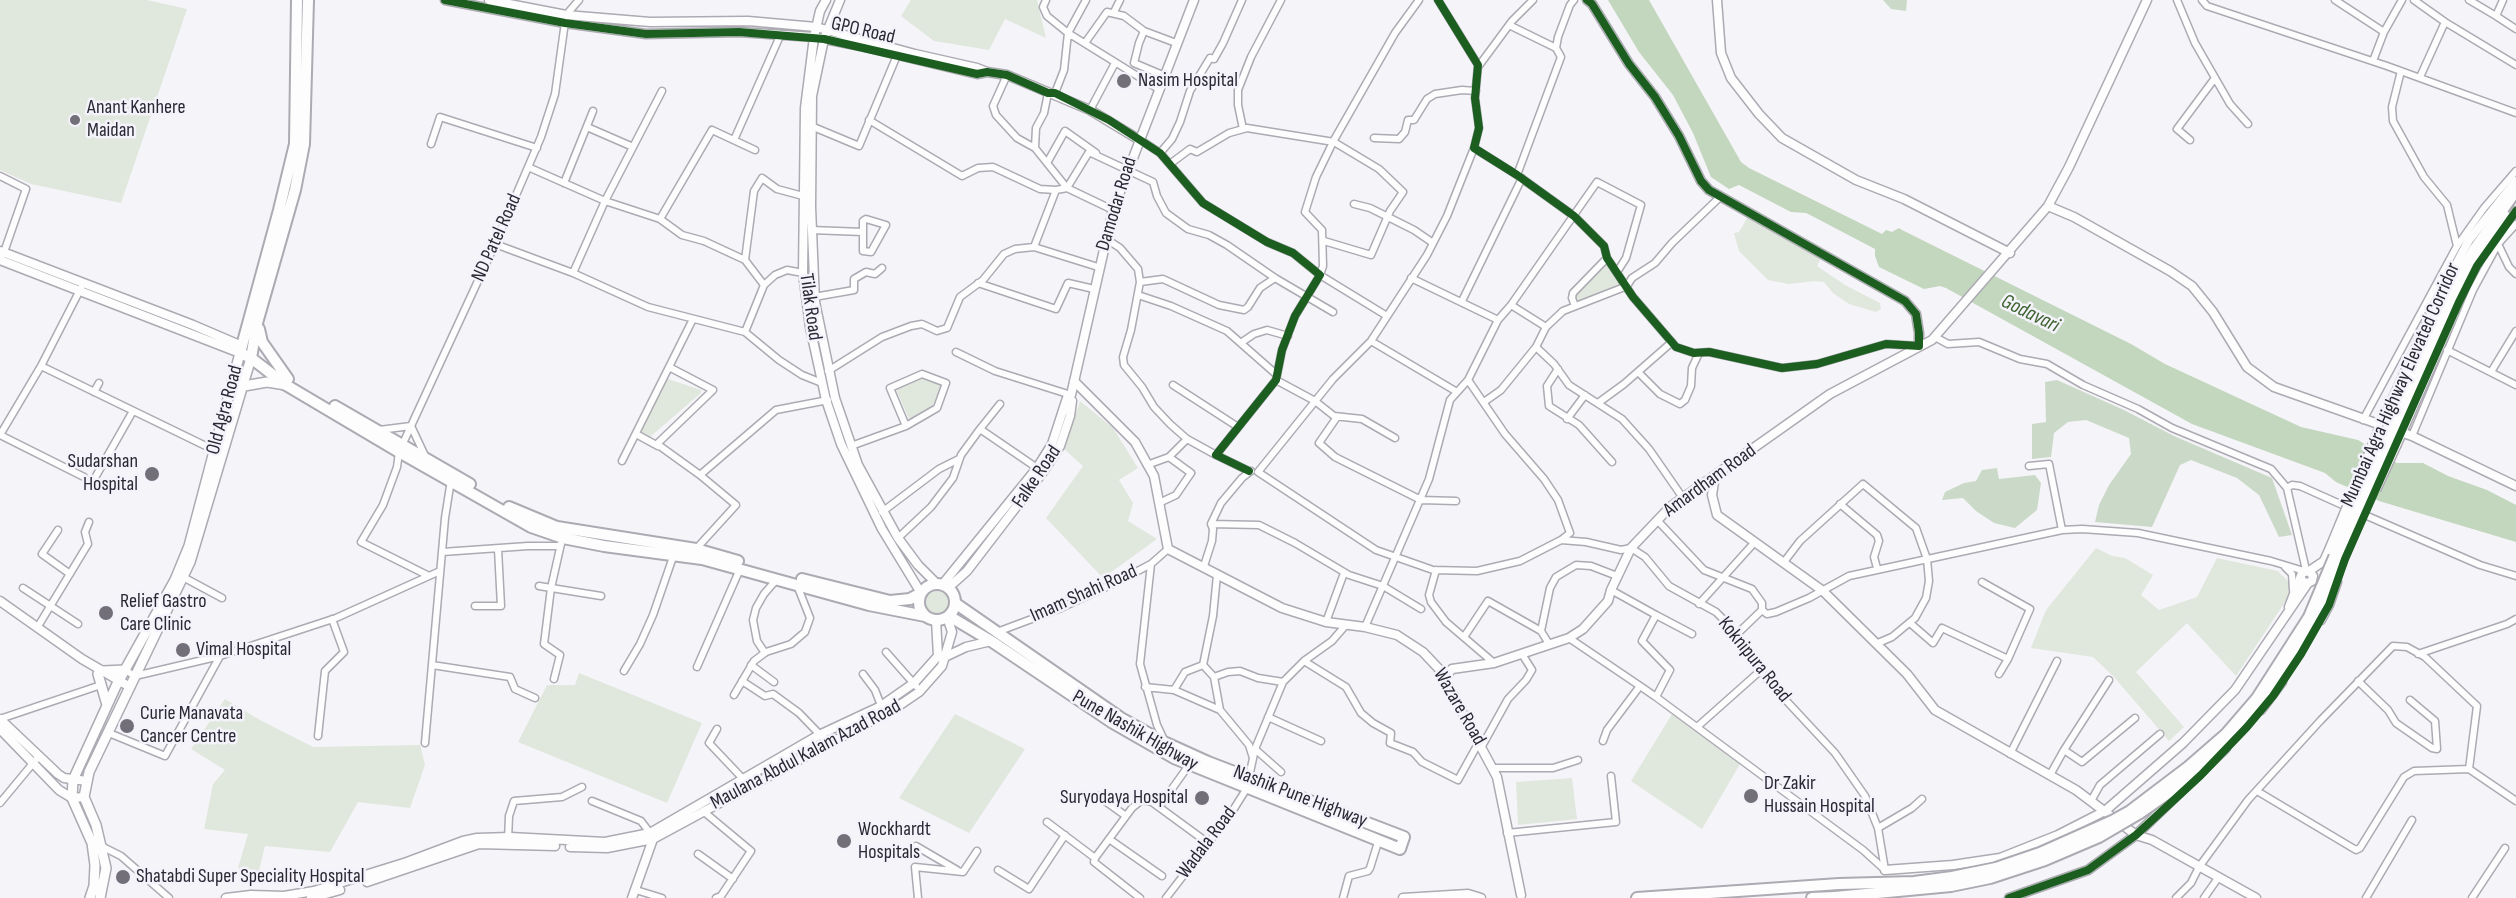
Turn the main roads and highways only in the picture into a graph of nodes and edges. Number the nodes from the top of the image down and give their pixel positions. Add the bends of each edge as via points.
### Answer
1 (309, 0) edge
2 (297, 1) edge
3 (2516, 191) edge
4 (2516, 201) edge
5 (257, 323) junction
6 (241, 350) junction
7 (252, 355) junction
8 (287, 382) junction
9 (243, 386) junction
10 (401, 448) junction
11 (452, 478) junction
12 (695, 553) junction
13 (921, 593) junction
14 (955, 603) junction
15 (925, 616) junction
16 (944, 618) junction
17 (993, 636) junction
18 (125, 670) junction
19 (107, 705) junction
20 (1248, 782) junction
21 (1400, 849) joint
22 (1835, 897) edge
23 (90, 898) edge
24 (100, 898) edge
25 (1637, 898) edge
26 (1812, 898) edge

1 - 5 highway, Old Agra Road via 304,144 296,190
2 - 6 highway, Old Agra Road via 295,144
3 - 25 highway, Mumbai Agra Highway Elevated Corridor, bridge via 2474,250 2436,320 2309,617 2257,698 2226,734 2188,767 2130,811 2079,837 1996,868 1914,882
4 - 22 highway, Mumbai Agra Highway Elevated Corridor, bridge via 2475,262 2442,326 2317,618 2271,690 2234,735 2180,785 2140,813 2099,837 2045,860 1951,886
5 - 7 highway, Old Agra Road
5 - 8 highway via 262,342
6 - 7 highway
6 - 18 main road, Old Agra Road via 189,546
7 - 8 highway
7 - 9 main road, Old Agra Road
8 - 9 main road
8 - 10 highway
8 - 10 highway via 378,430
9 - 24 main road, Old Agra Road via 190,562 88,777 84,797 96,825 106,868
10 - 11 highway
10 - 11 highway via 426,459
11 - 12 highway via 531,527 563,538
12 - 13 highway via 874,598 900,601
12 - 15 highway via 869,605
13 - 14 highway via 928,587 942,586
13 - 15 highway via 919,603
14 - 16 highway
14 - 17 highway, Nashik Pune Highway
15 - 16 highway
16 - 17 highway, Pune Nashik Highway
17 - 20 highway, Nashik Pune Highway via 1121,718
17 - 20 highway, Pune Nashik Highway via 1113,723 1189,765
18 - 19 main road, Old Agra Road
18 - 19 main road via 101,672
19 - 23 main road, Old Agra Road via 73,780 72,798 92,843 95,865
20 - 21 highway, Pune Nashik Highway
20 - 21 highway, Nashik Pune Highway via 1404,837
22 - 26 highway, Mumbai Agra Highway Elevated Corridor

